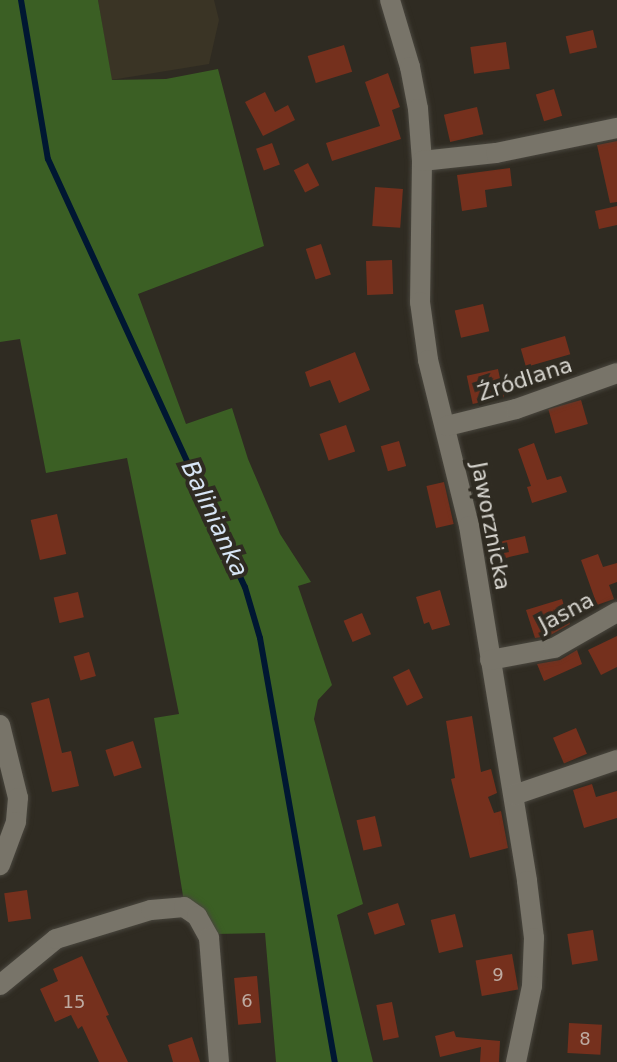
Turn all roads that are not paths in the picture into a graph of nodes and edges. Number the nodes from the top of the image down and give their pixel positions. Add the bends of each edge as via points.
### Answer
1 (390, 0) edge
2 (617, 128) edge
3 (422, 161) junction
4 (617, 373) edge
5 (447, 426) junction
6 (617, 612) edge
7 (490, 660) junction
8 (0, 725) edge
9 (617, 760) edge
10 (514, 795) junction
11 (0, 865) edge
12 (0, 985) edge
13 (219, 1062) edge
14 (516, 1062) edge

1 - 3 street, Jaworznicka via 410,67
2 - 3 street via 496,153
3 - 5 street, Jaworznicka via 420,302 428,360
4 - 5 street, Źródlana via 516,409
5 - 7 street, Jaworznicka
6 - 7 street, Jasna via 554,648
7 - 10 street, Jaworznicka
8 - 11 street via 18,798 16,822
9 - 10 street
10 - 14 street, Jaworznicka via 534,938 532,986
12 - 13 street via 56,939 151,910 184,907 197,916 209,938

